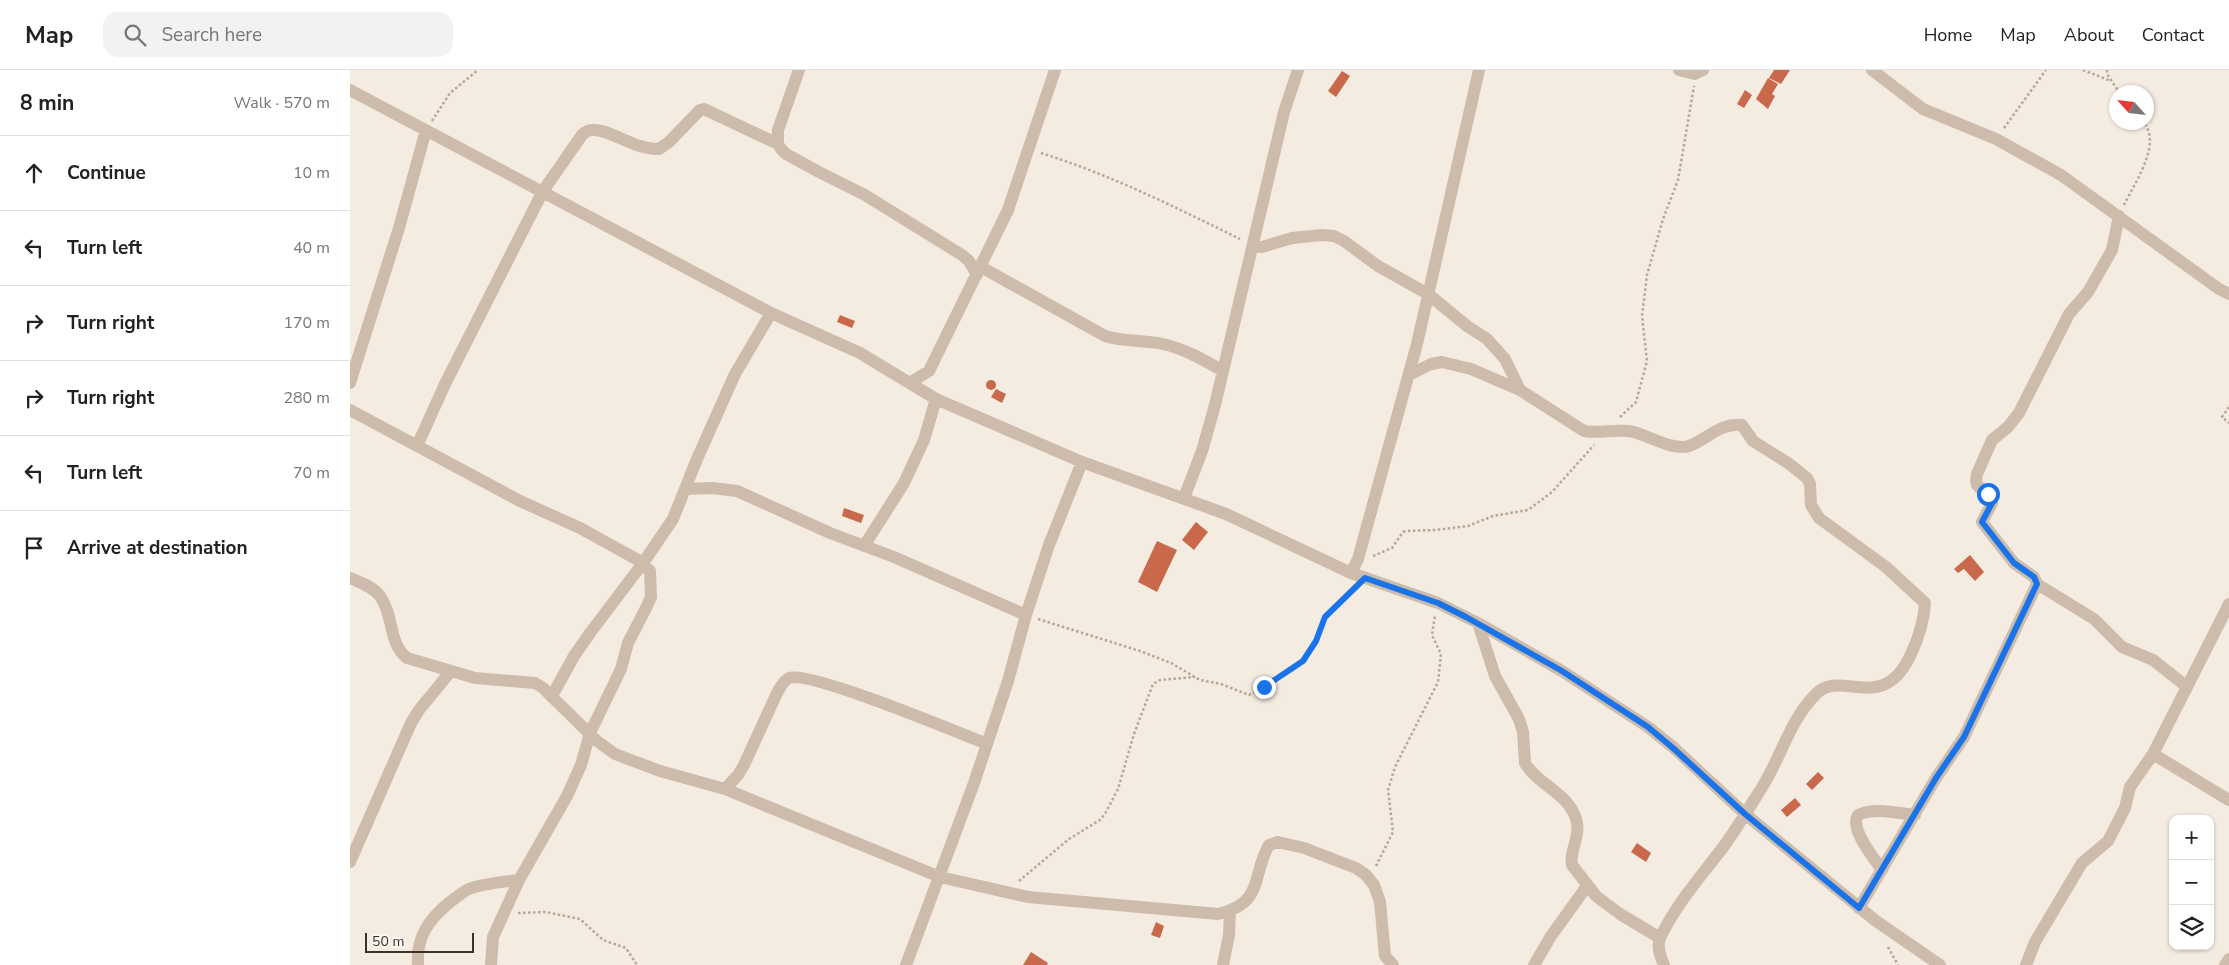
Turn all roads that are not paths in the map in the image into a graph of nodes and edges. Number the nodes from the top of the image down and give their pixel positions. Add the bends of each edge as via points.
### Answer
1 (799, 70) edge
2 (1055, 70) edge
3 (1298, 70) edge
4 (1480, 70) edge
5 (1679, 70) edge
6 (1872, 70) edge
7 (1699, 72) edge
8 (350, 90) edge
9 (426, 130) junction
10 (778, 144) junction
11 (543, 192) junction
12 (2119, 216) junction
13 (1254, 246) junction
14 (979, 271) junction
15 (1428, 294) junction
16 (2229, 294) edge
17 (771, 312) junction
18 (1223, 371) junction
19 (1409, 374) junction
20 (911, 382) junction
21 (350, 383) edge
22 (1520, 390) junction
23 (936, 399) junction
24 (350, 410) edge
25 (417, 446) junction
26 (1082, 462) junction
27 (686, 489) junction
28 (1184, 498) junction
29 (864, 546) junction
30 (643, 563) junction
31 (1351, 573) junction
32 (350, 578) edge
33 (2037, 584) junction
34 (2229, 604) edge
35 (1026, 615) junction
36 (1478, 623) junction
37 (451, 671) junction
38 (2186, 686) junction
39 (552, 696) junction
40 (590, 733) junction
41 (987, 744) junction
42 (2153, 754) junction
43 (724, 789) junction
44 (2229, 800) edge
45 (1745, 814) junction
46 (1915, 815) junction
47 (350, 862) edge
48 (1882, 870) junction
49 (940, 877) junction
50 (519, 880) junction
51 (1586, 886) junction
52 (1859, 908) junction
53 (1230, 911) junction
54 (1660, 938) junction
55 (2229, 959) edge
56 (418, 965) edge
57 (491, 965) edge
58 (906, 965) edge
59 (1223, 965) edge
60 (1392, 965) edge
61 (1534, 965) edge
62 (1664, 965) edge
63 (1940, 965) edge
64 (2026, 965) edge
65 (2225, 965) edge

1 - 10 street via 778,130
2 - 14 street via 1008,210
3 - 13 street via 1284,112
4 - 15 street
5 - 7 street
6 - 12 street via 1923,109 1996,139 2041,163
8 - 9 street
9 - 11 street
9 - 21 street via 400,228
10 - 11 street via 704,109 659,149 640,147 599,130 590,130 574,145
10 - 14 street via 786,154 865,195 962,255
11 - 17 street
11 - 25 street
12 - 16 street
12 - 33 street via 2110,254 2088,292 2069,314 2019,413 1987,448 1977,474 1978,485 1992,503 1982,522 2014,563 2034,577
13 - 15 street via 1307,236 1334,236
13 - 18 street
14 - 18 street via 1105,336 1178,348
14 - 20 street via 929,371
15 - 19 street
15 - 22 street via 1497,348
17 - 20 street via 860,353
17 - 27 street via 735,374
18 - 28 street via 1202,451
19 - 22 street via 1442,362 1471,369
19 - 31 street via 1358,559
20 - 23 street
22 - 45 street via 1584,431 1628,431 1683,447 1724,428 1742,425 1754,441 1807,478 1811,505 1819,518 1886,567 1925,603 1924,618 1906,666 1887,684 1866,688 1834,686 1817,693 1796,720 1763,787
23 - 26 street
23 - 29 street via 924,440 904,483
24 - 25 street
25 - 30 street
26 - 28 street
26 - 35 street
27 - 29 street via 712,488 737,492
27 - 30 street via 673,519
28 - 31 street via 1226,514
29 - 35 street
30 - 39 street via 590,633
30 - 40 street via 650,571 651,597
31 - 36 street via 1438,603
32 - 37 street via 379,595 387,609 399,652 407,658
33 - 38 street via 2094,619 2122,647 2153,660
33 - 46 street via 1964,737
34 - 38 street
35 - 41 street
36 - 45 street via 1562,671 1648,727
36 - 51 street via 1496,676 1521,725 1525,763 1569,804 1576,818 1578,830 1571,864
37 - 39 street via 486,679 535,683
37 - 47 street via 411,723
38 - 42 street
39 - 40 street
40 - 43 street via 627,760
40 - 50 street via 581,765 567,796
41 - 43 street via 836,687 804,678 789,678 783,682 738,775
41 - 49 street
42 - 44 street
42 - 64 street via 2130,788 2125,808 2108,841 2082,863 2035,942
43 - 49 street
45 - 52 street
45 - 54 street via 1678,906
46 - 48 street
46 - 48 street via 1877,811 1864,812 1855,819 1860,838
48 - 52 street
49 - 53 street via 1008,893 1208,913
49 - 58 street
50 - 56 street via 469,889 447,904 420,937
50 - 57 street via 493,937
51 - 54 street via 1609,906
51 - 61 street
52 - 63 street
53 - 59 street
53 - 60 street via 1240,907 1251,895 1267,848 1272,843 1304,848 1362,871 1371,881 1383,919 1385,956
54 - 62 street
55 - 65 street

